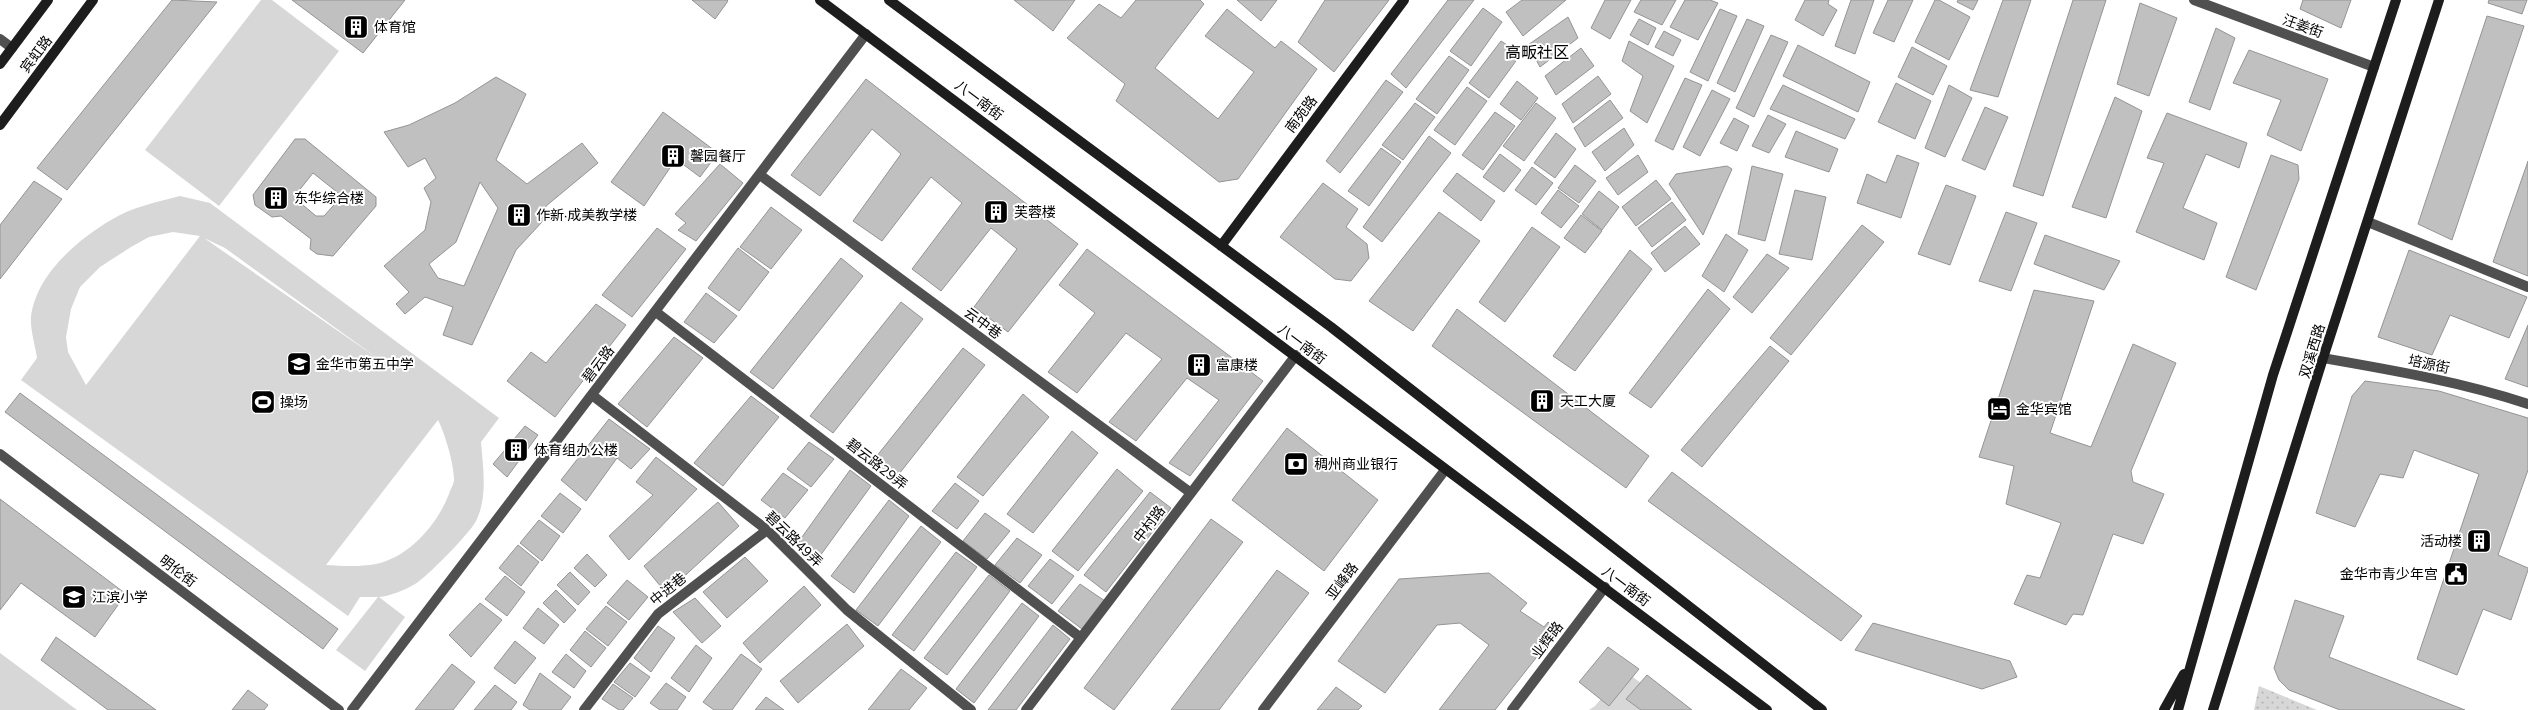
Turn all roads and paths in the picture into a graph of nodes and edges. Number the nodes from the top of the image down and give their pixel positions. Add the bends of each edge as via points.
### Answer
1 (48, 0) edge
2 (93, 0) edge
3 (820, 0) edge
4 (1404, 0) edge
5 (2194, 0) edge
6 (2396, 0) edge
7 (2439, 0) edge
8 (895, 2) edge
9 (866, 34) junction
10 (0, 39) edge
11 (12, 48) junction
12 (0, 64) edge
13 (2374, 67) junction
14 (0, 125) edge
15 (760, 175) junction
16 (2368, 222) junction
17 (1221, 246) junction
18 (2528, 287) edge
19 (656, 312) junction
20 (1296, 356) junction
21 (2323, 358) junction
22 (592, 395) junction
23 (2528, 404) edge
24 (0, 454) edge
25 (1445, 470) junction
26 (1191, 492) junction
27 (767, 530) junction
28 (1605, 587) junction
29 (1080, 638) junction
30 (2193, 658) junction
31 (339, 710) edge
32 (352, 710) edge
33 (584, 710) edge
34 (971, 710) edge
35 (1026, 710) edge
36 (1263, 710) edge
37 (1512, 710) edge
38 (1767, 710) edge
39 (1822, 710) edge
40 (2164, 710) edge
41 (2178, 710) edge
42 (2213, 710) edge

1 - 11 main road, 宾虹路
2 - 14 main road, 宾虹路
3 - 9 main road, 八一南街
4 - 17 main road, 南苑路
5 - 13 street, 汪姜街
6 - 13 main road
7 - 16 main road, 双溪西路
8 - 17 main road, 八一南街
9 - 15 street, 碧云路
9 - 20 main road, 八一南街
10 - 11 street
11 - 12 main road, 宾虹路
13 - 30 main road via 2273,375
15 - 19 street, 碧云路
15 - 26 street, 云中巷
16 - 18 street
16 - 21 main road, 双溪西路
17 - 39 main road, 八一南街 via 1331,326
19 - 22 street, 碧云路
19 - 29 street, 碧云路29弄
20 - 25 main road, 八一南街
20 - 26 street, 中村路
21 - 23 street, 培源街 via 2492,392
21 - 42 main road, 双溪西路
22 - 27 street, 碧云路49弄
22 - 32 street, 碧云路
24 - 31 street, 明伦街
25 - 28 main road, 八一南街
25 - 36 street, 亚峰路
26 - 29 street, 中村路
27 - 33 street, 中进巷 via 658,614
27 - 34 street, 碧云路49弄 via 847,610
28 - 37 street, 业辉路
28 - 38 main road, 八一南街
29 - 35 street, 中村路
30 - 40 main road
30 - 41 main road

